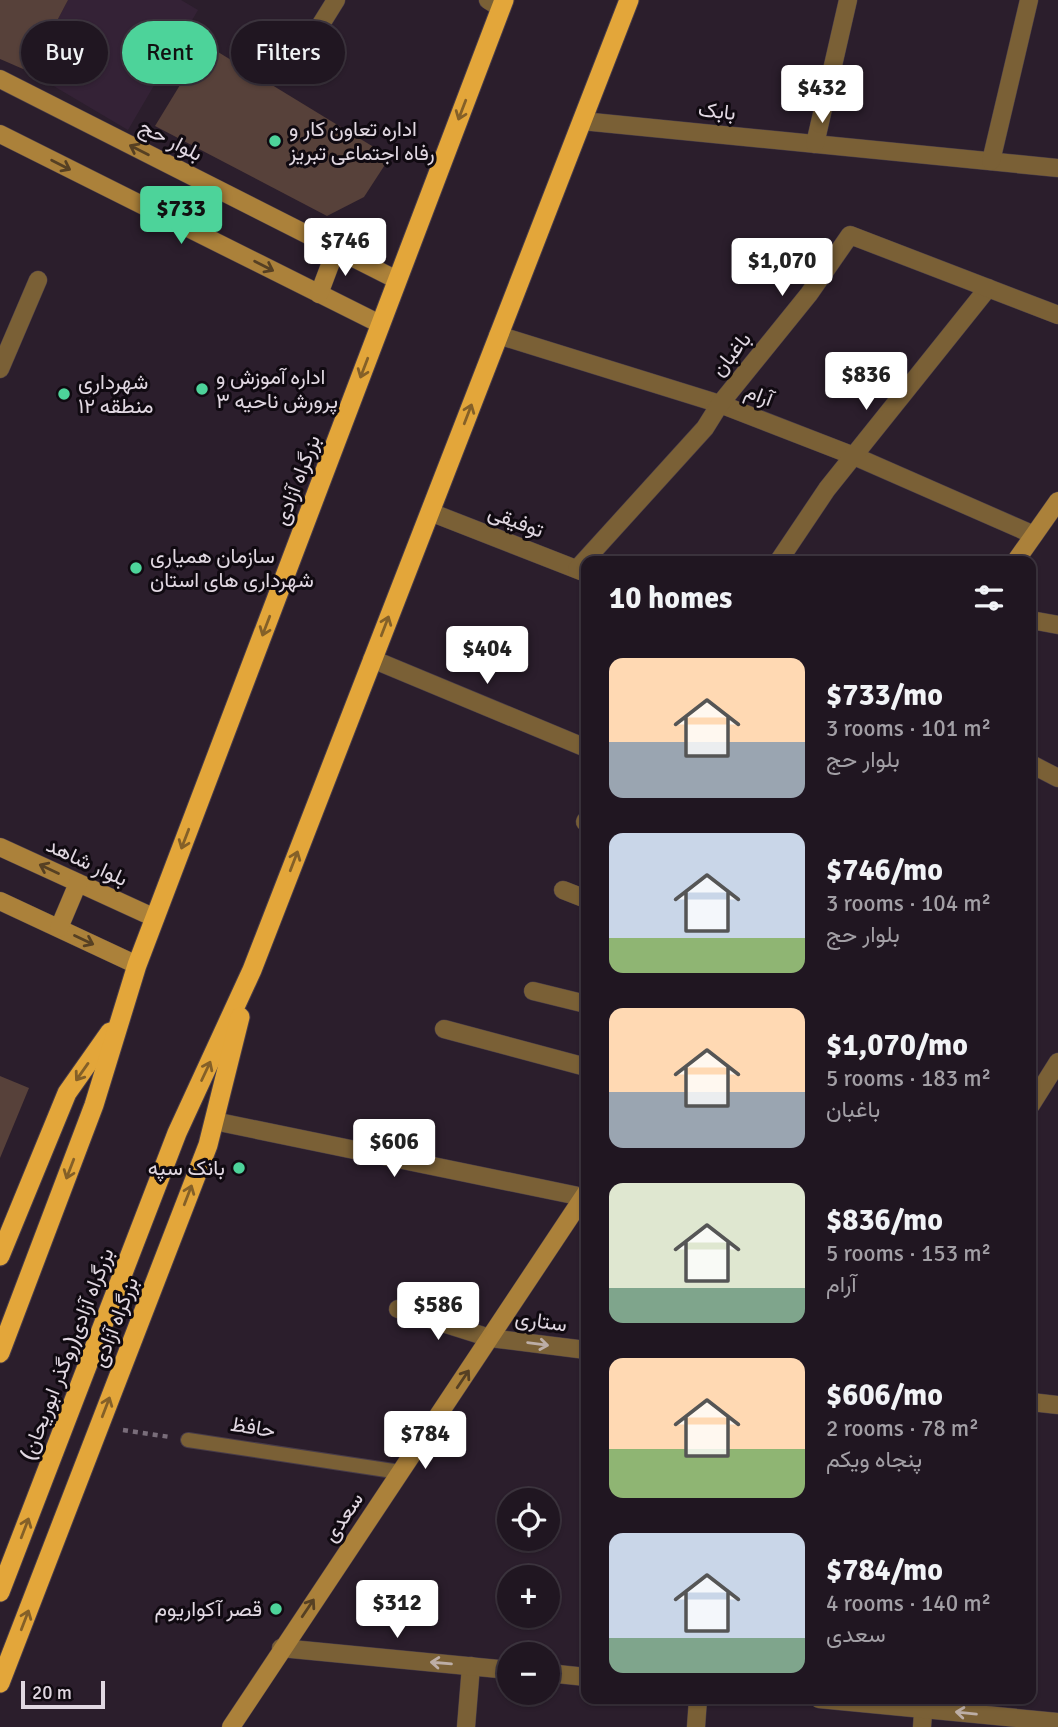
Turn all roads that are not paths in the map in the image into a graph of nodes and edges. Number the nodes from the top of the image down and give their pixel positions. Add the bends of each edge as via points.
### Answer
1 (336, 0) edge
2 (629, 0) edge
3 (848, 0) edge
4 (1029, 0) edge
5 (497, 3) edge
6 (323, 21) edge
7 (0, 79) edge
8 (582, 121) junction
9 (0, 134) edge
10 (815, 144) junction
11 (992, 161) junction
12 (1058, 168) edge
13 (336, 249) junction
14 (38, 280) dead end
15 (397, 280) junction
16 (988, 288) junction
17 (319, 294) junction
18 (1058, 315) edge
19 (380, 324) junction
20 (498, 335) junction
21 (0, 369) edge
22 (720, 404) junction
23 (855, 456) junction
24 (1058, 501) edge
25 (430, 512) junction
26 (1034, 535) junction
27 (595, 556) edge
28 (782, 556) edge
29 (1019, 556) edge
30 (581, 571) edge
31 (1036, 621) edge
32 (1058, 625) edge
33 (372, 659) junction
34 (581, 746) edge
35 (1036, 767) edge
36 (1058, 778) edge
37 (0, 847) edge
38 (78, 883) junction
39 (563, 890) dead end
40 (581, 897) edge
41 (0, 901) edge
42 (155, 918) junction
43 (59, 928) junction
44 (137, 965) junction
45 (252, 970) junction
46 (533, 990) dead end
47 (581, 1003) edge
48 (120, 1016) junction
49 (444, 1029) dead end
50 (1058, 1062) edge
51 (581, 1066) edge
52 (1036, 1097) edge
53 (214, 1121) junction
54 (177, 1133) joint
55 (581, 1194) edge
56 (581, 1201) edge
57 (0, 1256) edge
58 (398, 1309) dead end
59 (490, 1338) junction
60 (581, 1349) edge
61 (0, 1353) edge
62 (1036, 1403) edge
63 (1058, 1405) edge
64 (188, 1440) road end
65 (400, 1472) junction
66 (0, 1592) edge
67 (282, 1648) junction
68 (471, 1666) junction
69 (497, 1669) edge
70 (560, 1674) edge
71 (581, 1676) edge
72 (0, 1684) edge
73 (698, 1704) edge
74 (859, 1704) edge
75 (923, 1712) edge
76 (1058, 1722) edge
77 (231, 1727) edge
78 (466, 1727) edge
79 (696, 1727) edge

1 - 6 street
2 - 8 highway, بزرگراه آزادی
3 - 10 street
4 - 11 street
5 -> 15 highway, بزرگراه آزادی
13 -> 7 main road, بلوار حج
8 - 10 street, بابک
8 - 20 highway, بزرگراه آزادی
9 -> 17 main road
10 - 11 street, بابک
11 - 12 street, بابک
13 - 15 main road, بلوار حج
13 - 17 main road
14 - 21 street
15 - 19 highway, بزرگراه آزادی
16 - 18 street, باغبان
16 - 22 street, باغبان via 850,235
16 - 23 street
17 - 19 main road
19 -> 42 highway, بزرگراه آزادی
20 - 22 street, آرام
25 -> 20 highway, بزرگراه آزادی
22 - 23 street, آرام
22 - 27 street, باغبان via 705,429
23 - 26 street, آرام
23 - 28 street
24 - 26 main road
25 - 30 street, توفیقی
33 -> 25 highway, بزرگراه آزادی
26 - 29 main road
31 - 32 street
33 - 34 street
45 -> 33 highway, بزرگراه آزادی
35 - 36 street
38 -> 37 main road, بلوار شاهد
38 - 42 main road, بلوار شاهد
38 - 43 main road
39 - 40 street
41 - 43 main road
42 - 44 highway, بزرگراه آزادی
43 -> 44 main road
44 - 48 highway, بزرگراه آزادی
45 - 53 highway, بزرگراه آزادی
54 -> 45 highway, بزرگراه آزادی
46 - 47 street
48 -> 57 highway, بزرگراه آزادی via 67,1093
48 -> 61 highway, بزرگراه آزادی via 94,1105
49 - 51 street
50 - 52 street
53 - 55 street
72 -> 53 highway, بزرگراه آزادی
66 -> 54 highway, بزرگراه آزادی(روگذر ابوریحان)
56 - 59 main road, سعدی
58 - 59 street, ستاری
59 -> 60 street, ستاری
65 -> 59 main road, سعدی
62 - 63 street
64 - 65 lane, حافظ
67 -> 65 main road, سعدی
68 -> 67 street
67 - 77 main road, سعدی
68 - 69 street
68 - 78 street
70 - 71 street
73 - 79 street
74 - 75 street
76 -> 75 street

